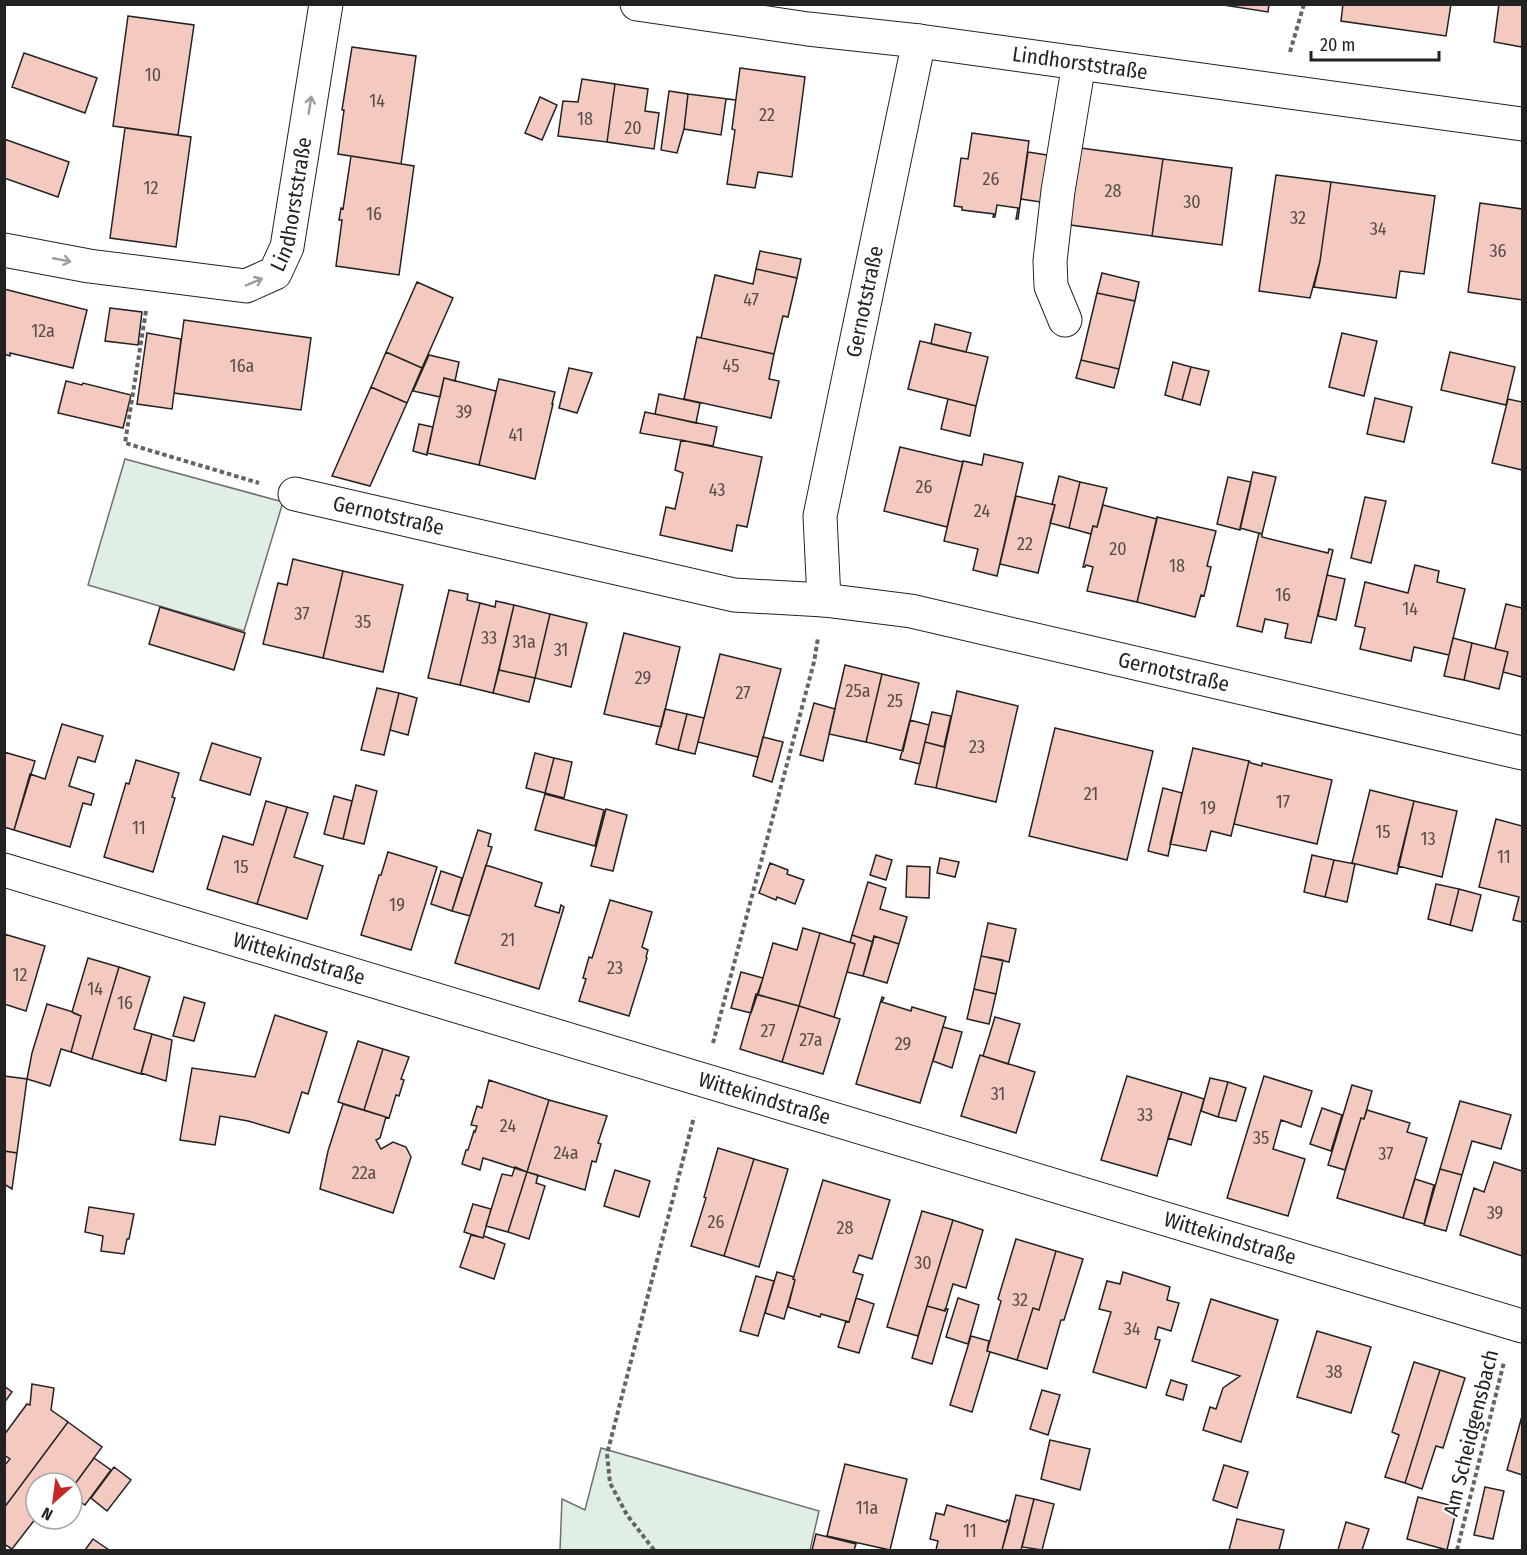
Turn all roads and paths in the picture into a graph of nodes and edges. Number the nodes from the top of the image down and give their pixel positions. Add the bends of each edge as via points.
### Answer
1 (326, 4) edge
2 (637, 4) edge
3 (1304, 4) edge
4 (810, 16) edge
5 (919, 41) junction
6 (1078, 63) junction
7 (1279, 90) junction
8 (1522, 124) edge
9 (4, 250) edge
10 (152, 274) junction
11 (1065, 320) dead end
12 (295, 494) joint
13 (824, 600) junction
14 (1522, 753) edge
15 (4, 870) edge
16 (1518, 1324) edge
17 (1457, 1551) edge

10 -> 1 street, Lindhorststraße via 246,286 275,273 287,247
2 - 4 street, Lindhorststraße
3 - 7 path
4 - 5 street, Lindhorststraße
5 - 6 street, Lindhorststraße
5 - 13 street, Gernotstraße via 820,516
6 - 7 street, Lindhorststraße
6 - 11 street via 1050,261 1051,286
7 - 8 street, Lindhorststraße
9 -> 10 street, Lindhorststraße
10 - 12 path via 125,443
12 - 13 street, Gernotstraße via 734,595
13 - 14 street, Gernotstraße via 911,610
15 - 16 street, Wittekindstraße
16 - 17 path, Am Scheidgensbach

